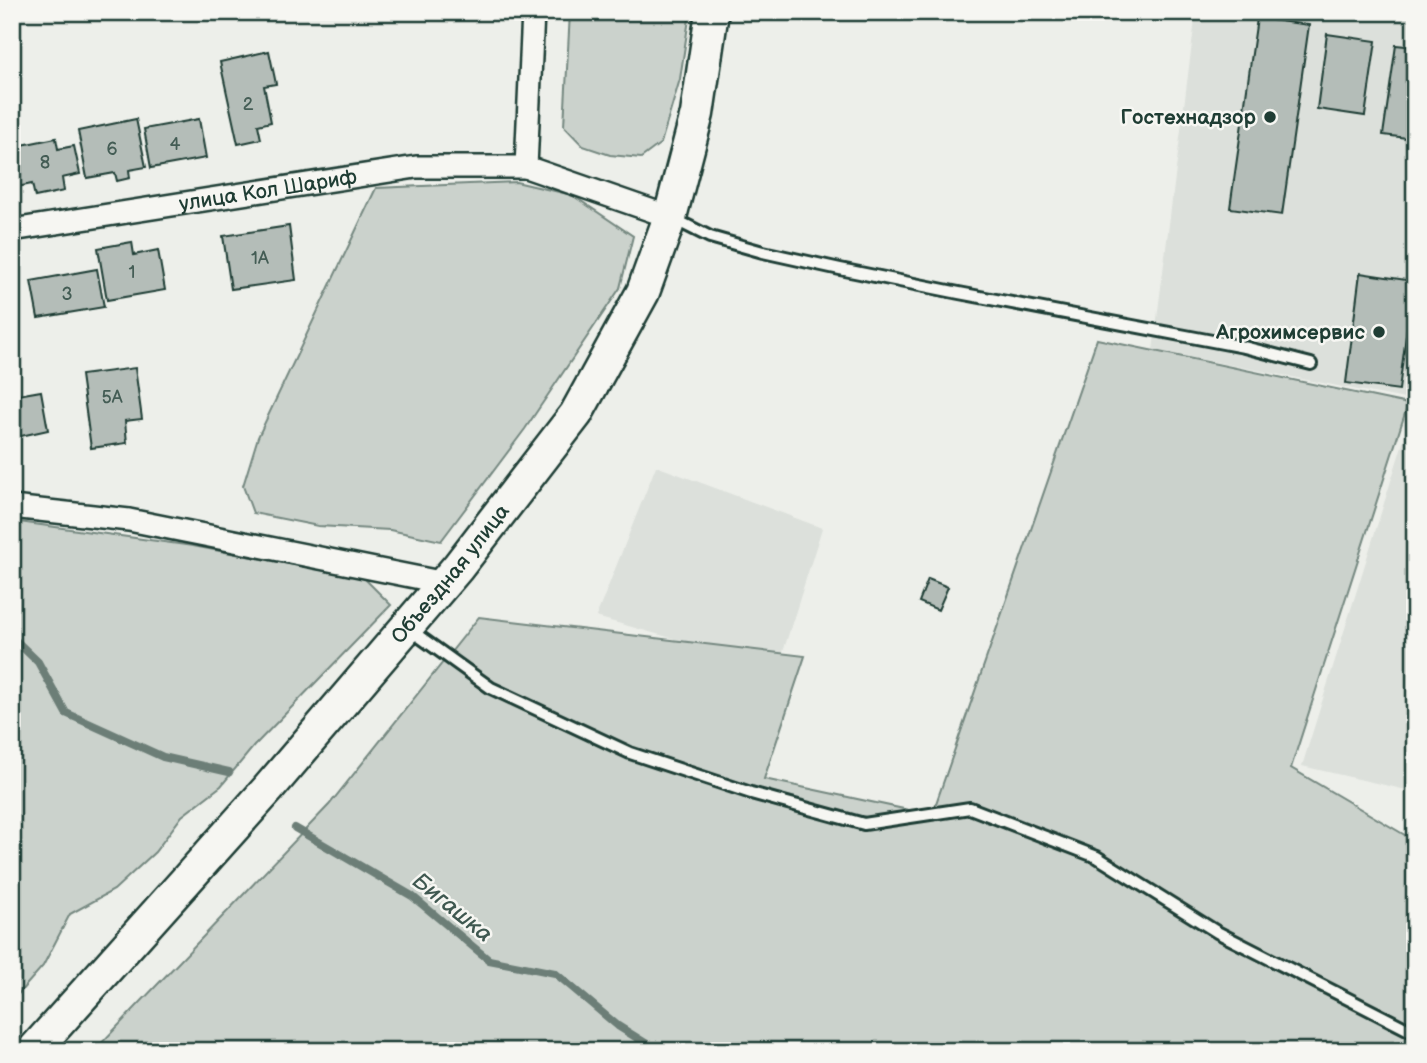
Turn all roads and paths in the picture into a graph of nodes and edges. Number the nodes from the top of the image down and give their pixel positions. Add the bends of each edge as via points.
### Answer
1 (533, 12) edge
2 (712, 12) edge
3 (526, 167) junction
4 (670, 217) junction
5 (12, 230) edge
6 (1311, 364) dead end
7 (12, 507) edge
8 (445, 583) junction
9 (407, 627) junction
10 (1415, 1033) edge
11 (33, 1051) edge

1 - 3 street
2 - 4 main road, Объездная улица via 697,114
3 - 4 street, улица Кол Шариф
3 - 5 street, улица Кол Шариф via 416,167
4 - 6 lane via 710,237 762,252
4 - 8 main road, Объездная улица via 643,292 576,414
7 - 8 street via 129,520
8 - 9 main road, Объездная улица
9 - 10 lane via 491,688 630,752 751,793 864,824 970,808 1097,857 1217,932
9 - 11 main road, Объездная улица

